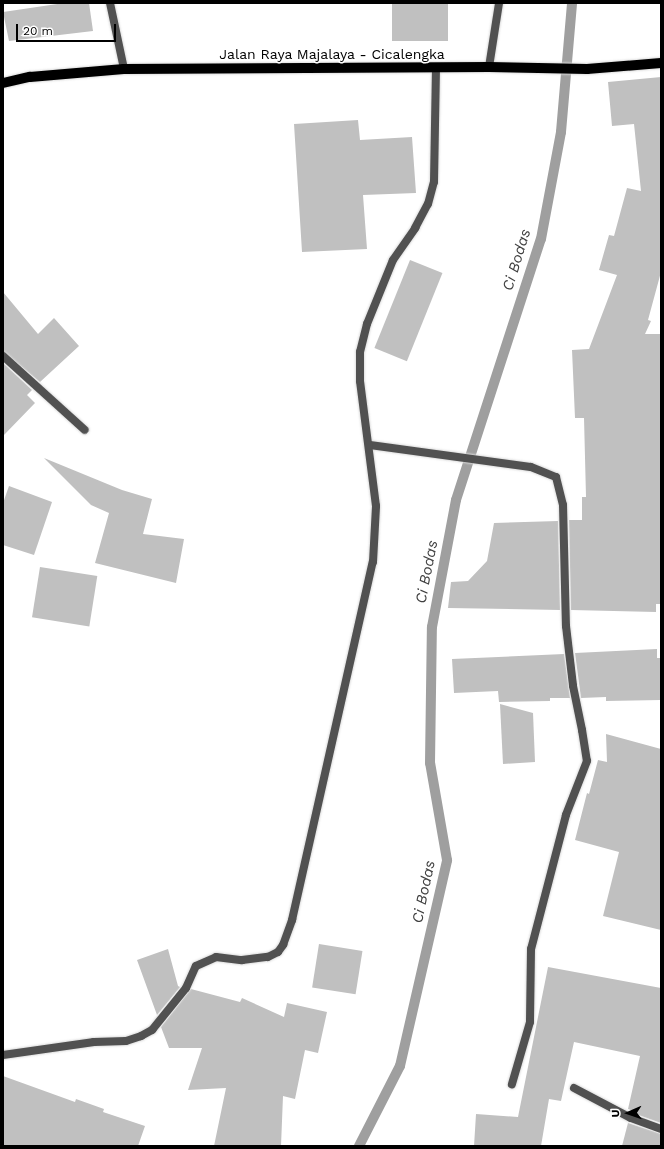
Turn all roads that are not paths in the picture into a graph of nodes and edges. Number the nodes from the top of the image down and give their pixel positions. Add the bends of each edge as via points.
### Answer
1 (110, 3) edge
2 (499, 3) edge
3 (661, 63) edge
4 (489, 67) junction
5 (436, 68) junction
6 (124, 69) junction
7 (3, 83) edge
8 (3, 356) edge
9 (85, 430) dead end
10 (370, 445) junction
11 (3, 1055) edge
12 (512, 1084) dead end
13 (574, 1088) dead end
14 (661, 1129) edge

1 - 6 street
2 - 4 street
3 - 4 main road, Jalan Raya Majalaya - Cicalengka via 587,69
4 - 5 main road, Jalan Raya Majalaya - Cicalengka
5 - 6 main road, Jalan Raya Majalaya - Cicalengka
5 - 10 street via 434,182 430,197 415,228 393,260 367,324 360,352 360,381
6 - 7 main road, Jalan Raya Majalaya - Cicalengka via 30,77
8 - 9 street
10 - 11 street via 376,506 373,562 292,920 283,945 278,952 268,957 242,960 216,957 196,966 186,988 152,1030 141,1036 126,1041 94,1042
10 - 12 street via 531,467 556,477 563,505 566,626 573,686 587,762 566,815 531,949 530,1022
13 - 14 street via 631,1118

